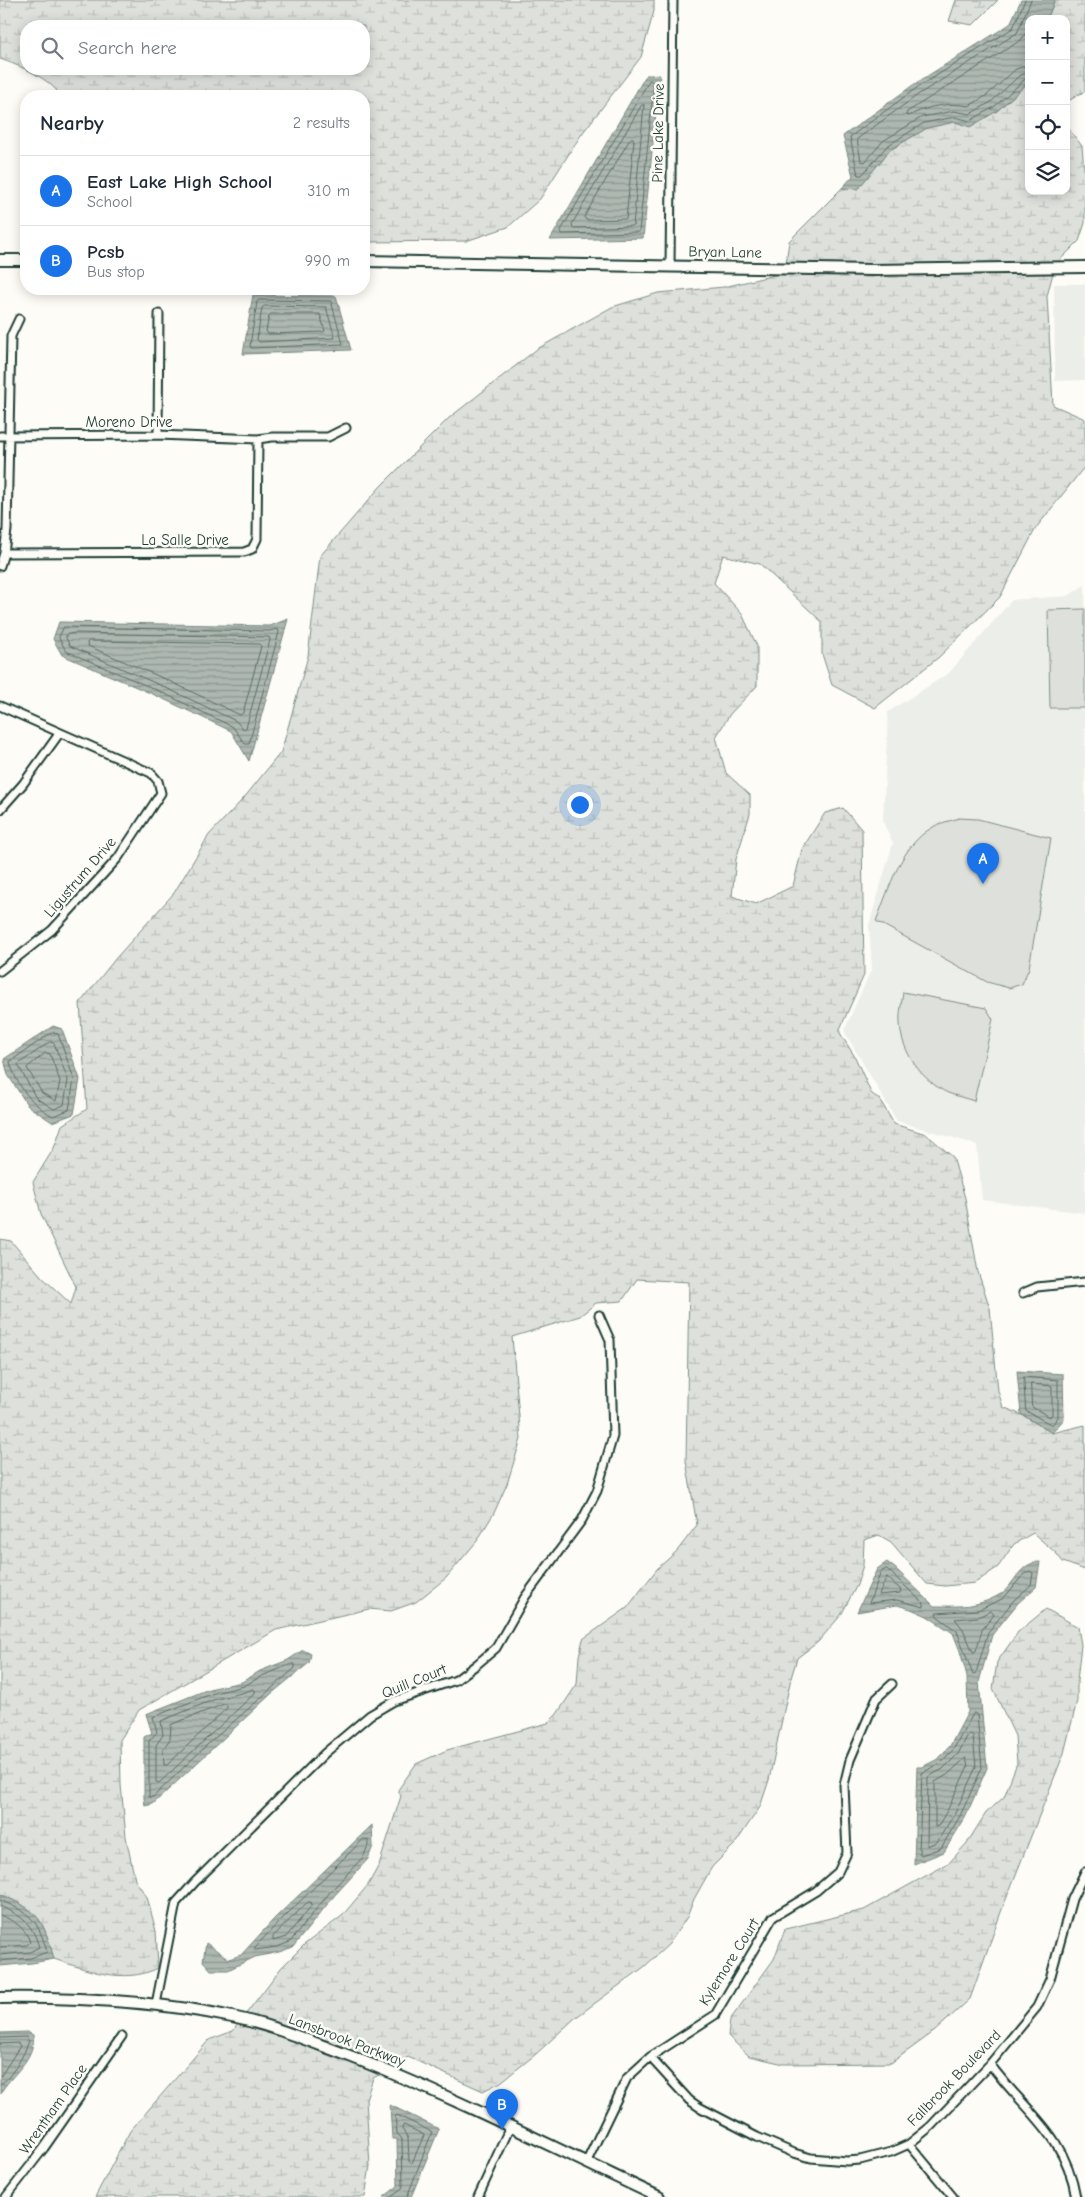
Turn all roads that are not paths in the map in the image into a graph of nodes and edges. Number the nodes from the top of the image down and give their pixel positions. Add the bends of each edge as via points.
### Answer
1 (673, 0) edge
2 (0, 260) edge
3 (20, 260) edge
4 (370, 261) edge
5 (670, 265) junction
6 (1085, 267) edge
7 (159, 314) dead end
8 (20, 319) dead end
9 (346, 428) dead end
10 (158, 435) junction
11 (0, 436) edge
12 (10, 436) junction
13 (258, 439) junction
14 (4, 553) junction
15 (0, 566) edge
16 (0, 706) edge
17 (58, 734) junction
18 (0, 810) edge
19 (0, 971) edge
20 (1085, 1282) edge
21 (1023, 1293) dead end
22 (599, 1315) dead end
23 (892, 1684) dead end
24 (1085, 1872) edge
25 (0, 1998) edge
26 (156, 2004) junction
27 (122, 2036) dead end
28 (650, 2057) junction
29 (990, 2064) junction
30 (510, 2127) junction
31 (909, 2144) junction
32 (586, 2163) junction
33 (6, 2197) edge
34 (478, 2197) edge
35 (659, 2197) edge
36 (952, 2197) edge
37 (1076, 2197) edge

1 - 5 street, Pine Lake Drive
2 - 3 street
4 - 5 street, Bryan Lane
5 - 6 street, Bryan Lane via 873,270
7 - 10 street
8 - 12 street via 11,336
9 - 13 street via 328,437
10 - 12 street, Moreno Drive
10 - 13 street, Moreno Drive
11 - 12 street, Moreno Drive
12 - 14 street
13 - 14 street, La Salle Drive via 257,539 252,549 244,552
14 - 15 street
16 - 17 street, Ligustrum Drive
17 - 18 street via 23,784
17 - 19 street, Ligustrum Drive via 151,773 158,781 161,793 118,858 52,930
20 - 21 street via 1036,1286
22 - 26 street, Quill Court via 610,1340 613,1436 597,1491 582,1520 525,1597 496,1648 456,1680 394,1701 370,1716 325,1753 188,1889 176,1903
23 - 28 street, Kylemore Court via 876,1699 850,1760 844,1785 847,1853 838,1872 816,1891 773,1917 715,2014
24 - 29 street, Fallbrook Boulevard via 1072,1899 1050,1979 1038,2007
25 - 26 street, Lansbrook Parkway
26 - 30 street, Lansbrook Parkway via 233,2017 286,2032 398,2075
27 - 33 street, Wrentham Place
28 - 31 street, Fallbrook Boulevard via 699,2107 794,2153 827,2161 860,2160
28 - 32 street, Kylemore Court via 628,2078
29 - 31 street, Fallbrook Boulevard via 930,2127
29 - 37 street via 1050,2132 1067,2163
30 - 32 street, Lansbrook Parkway
30 - 34 street
31 - 36 street
32 - 35 street, Lansbrook Parkway

